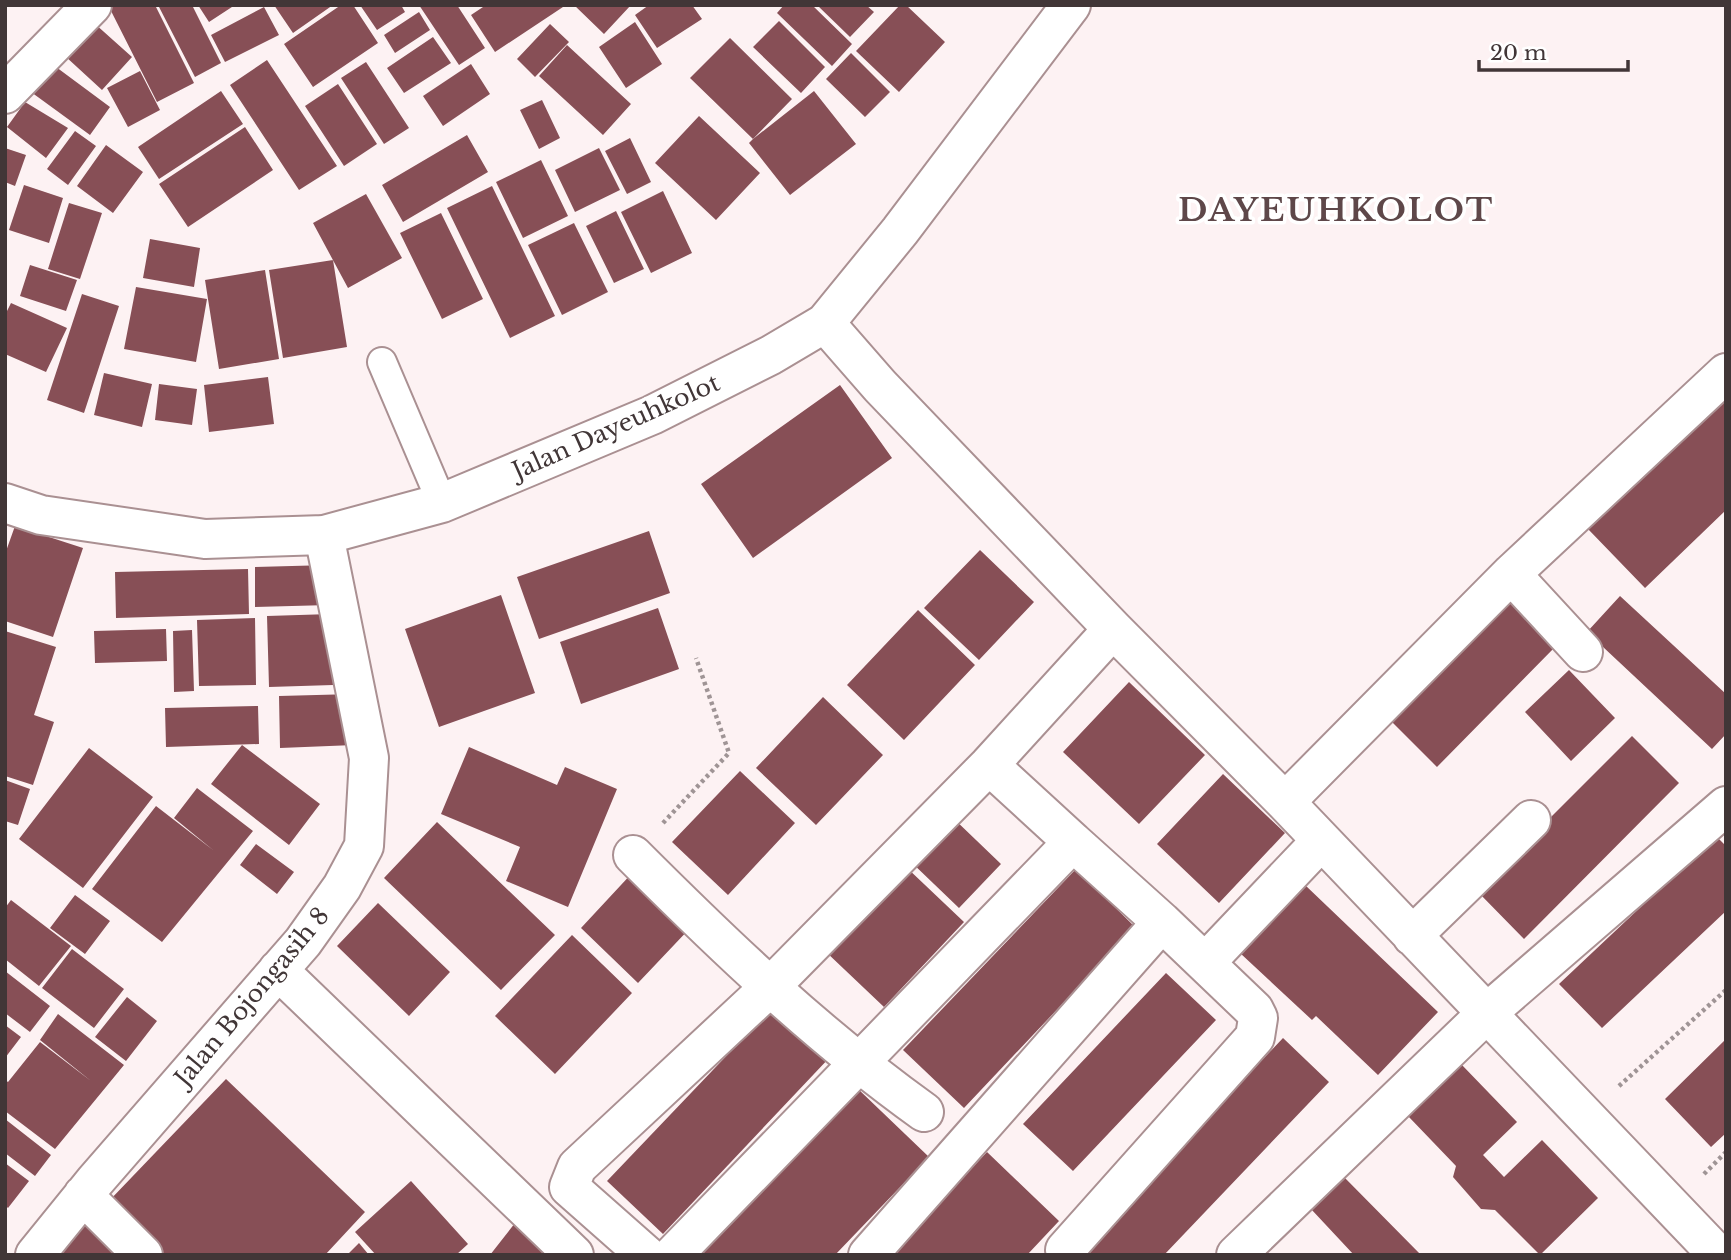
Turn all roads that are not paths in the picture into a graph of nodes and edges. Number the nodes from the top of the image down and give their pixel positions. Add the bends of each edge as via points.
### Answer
1 (92, 5) edge
2 (1071, 5) edge
3 (5, 94) edge
4 (825, 323) junction
5 (382, 362) dead end
6 (1726, 373) edge
7 (5, 503) edge
8 (443, 503) junction
9 (324, 535) junction
10 (1511, 574) junction
11 (1113, 629) junction
12 (1583, 652) dead end
13 (989, 765) junction
14 (1285, 802) junction
15 (1726, 806) edge
16 (1531, 820) dead end
17 (1321, 841) junction
18 (1073, 842) junction
19 (634, 855) road end
20 (1162, 922) junction
21 (1412, 936) junction
22 (1205, 964) junction
23 (278, 970) junction
24 (770, 987) junction
25 (1488, 1012) junction
26 (859, 1066) junction
27 (924, 1112) dead end
28 (83, 1195) junction
29 (1065, 1250) dead end
30 (35, 1255) edge
31 (143, 1255) edge
32 (574, 1255) edge
33 (646, 1255) edge
34 (673, 1255) edge
35 (868, 1255) edge
36 (1236, 1255) edge
37 (1718, 1255) edge

1 - 3 street
2 - 4 street, Jalan Dayeuhkolot
4 - 8 street, Jalan Dayeuhkolot via 652,415
4 - 11 street
5 - 8 lane
6 - 10 street
7 - 9 street, Jalan Dayeuhkolot via 41,515 205,539
8 - 9 street, Jalan Dayeuhkolot
9 - 23 street, Jalan Bojongasih 8 via 369,758 364,846 342,887
10 - 12 street
10 - 14 street
11 - 13 street
11 - 14 street
13 - 18 street
13 - 24 street
14 - 17 street
15 - 25 street
16 - 21 street
17 - 21 street
17 - 22 street
18 - 20 street
18 - 26 street
19 - 24 street
20 - 22 street
20 - 35 street
21 - 25 street
22 - 29 street via 1254,1010 1258,1018 1255,1037
23 - 28 street, Jalan Bojongasih 8
23 - 32 street
24 - 26 street
24 - 33 street via 577,1167 569,1187
25 - 36 street
25 - 37 street
26 - 27 street
26 - 34 street
28 - 30 street, Jalan Bojongasih 8
28 - 31 street

